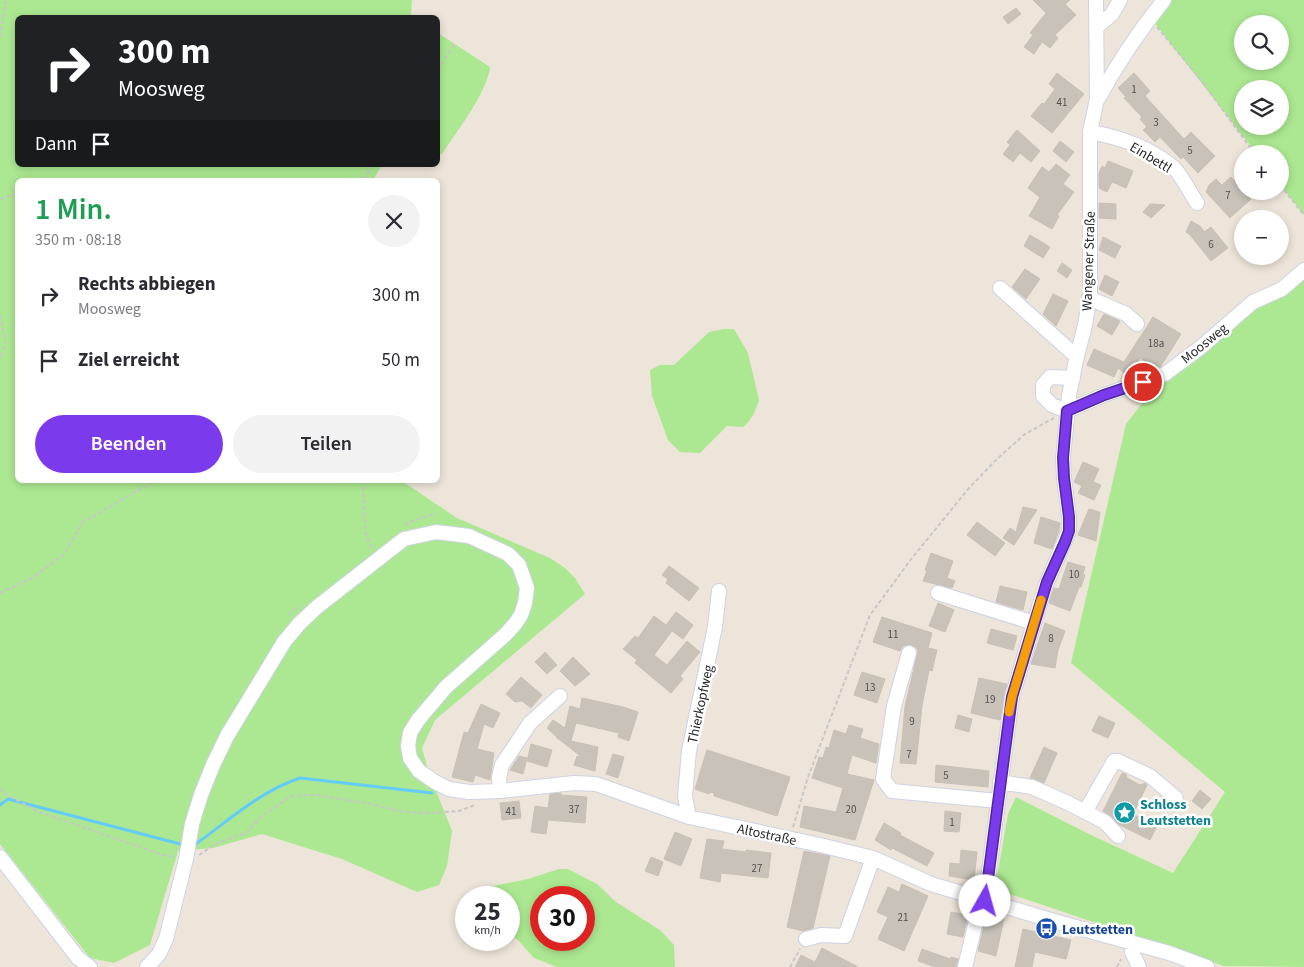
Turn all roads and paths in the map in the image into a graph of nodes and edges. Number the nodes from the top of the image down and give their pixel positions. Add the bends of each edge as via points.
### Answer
1 (6, 0) edge
2 (1096, 0) edge
3 (1120, 0) edge
4 (1164, 0) edge
5 (1150, 17) junction
6 (1097, 27) junction
7 (0, 37) edge
8 (454, 44) dead end
9 (440, 67) edge
10 (1097, 99) junction
11 (1090, 132) junction
12 (1248, 145) edge
13 (15, 194) edge
14 (1289, 196) edge
15 (0, 199) edge
16 (1197, 203) dead end
17 (1304, 215) edge
18 (1304, 270) edge
19 (1000, 288) dead end
20 (1089, 298) junction
21 (0, 315) edge
22 (1137, 324) dead end
23 (1077, 357) junction
24 (0, 360) edge
25 (1073, 378) junction
26 (1067, 411) junction
27 (151, 483) edge
28 (363, 483) edge
29 (372, 550) dead end
30 (719, 591) dead end
31 (0, 593) edge
32 (938, 593) dead end
33 (1034, 623) junction
34 (909, 653) dead end
35 (560, 696) dead end
36 (1000, 782) junction
37 (0, 789) edge
38 (500, 791) junction
39 (485, 792) junction
40 (1176, 798) dead end
41 (998, 801) junction
42 (1085, 812) junction
43 (689, 817) junction
44 (1118, 836) dead end
45 (789, 839) junction
46 (0, 857) edge
47 (873, 858) junction
48 (186, 859) junction
49 (983, 900) junction
50 (806, 939) joint
51 (1133, 943) junction
52 (90, 967) edge
53 (147, 967) edge
54 (790, 967) edge
55 (965, 967) edge
56 (1139, 967) edge
57 (1207, 967) edge

1 - 7 path
2 - 6 street, Wangener Straße
3 - 6 street via 1112,14
4 - 5 street, Wangener Straße
5 - 10 street, Wangener Straße
5 - 12 path
6 - 10 street, Wangener Straße
8 - 9 path
10 - 11 street, Wangener Straße
11 - 16 street, Einbettl via 1112,136 1145,150 1174,168
11 - 20 street, Wangener Straße
13 - 15 path
14 - 17 path
18 - 26 street, Moosweg via 1282,289 1253,302 1165,374
19 - 23 street
20 - 22 street via 1126,314
20 - 23 street, Wangener Straße
21 - 24 path via 6,344
23 - 25 street, Wangener Straße
25 - 26 street, Wangener Straße
25 - 26 street via 1050,377 1042,385 1043,396 1052,405
26 - 33 street, Wangener Straße via 1063,458 1069,531
26 - 45 path via 1025,434 968,488 870,615 808,777
27 - 31 path via 83,522 64,554 34,577
28 - 29 path via 365,531
30 - 43 street, Thierkopfweg via 712,646 689,751 685,796
32 - 33 street
33 - 36 street, Wangener Straße via 1012,697
34 - 41 street via 894,706 883,779 892,791
35 - 38 street via 530,723 502,765
36 - 41 street, Wangener Straße
36 - 42 street via 1032,787
37 - 48 path via 39,812 163,855
38 - 39 street, Altostraße
38 - 43 street, Altostraße via 574,783 596,784
39 - 48 path via 481,802 459,811 433,813 404,812 318,795 291,796 260,818 246,833
39 - 48 street, Altostraße via 449,788 419,771 410,758 410,733 446,687 515,624 526,603 527,588 519,565 508,554 469,536 436,532 404,539 317,607 284,642 213,765 192,824
40 - 42 street via 1150,776 1114,761
41 - 49 street, Wangener Straße
42 - 44 street via 1105,822
43 - 45 street, Altostraße
45 - 47 street, Altostraße
46 - 52 street via 78,958
47 - 49 street, Altostraße via 931,884
47 - 50 street via 845,936 821,935
48 - 53 street, Altostraße via 166,938 159,954
49 - 51 street, Altostraße
49 - 55 street, Wangener Straße
50 - 54 path
51 - 56 street via 1132,952
51 - 57 street, Altostraße

